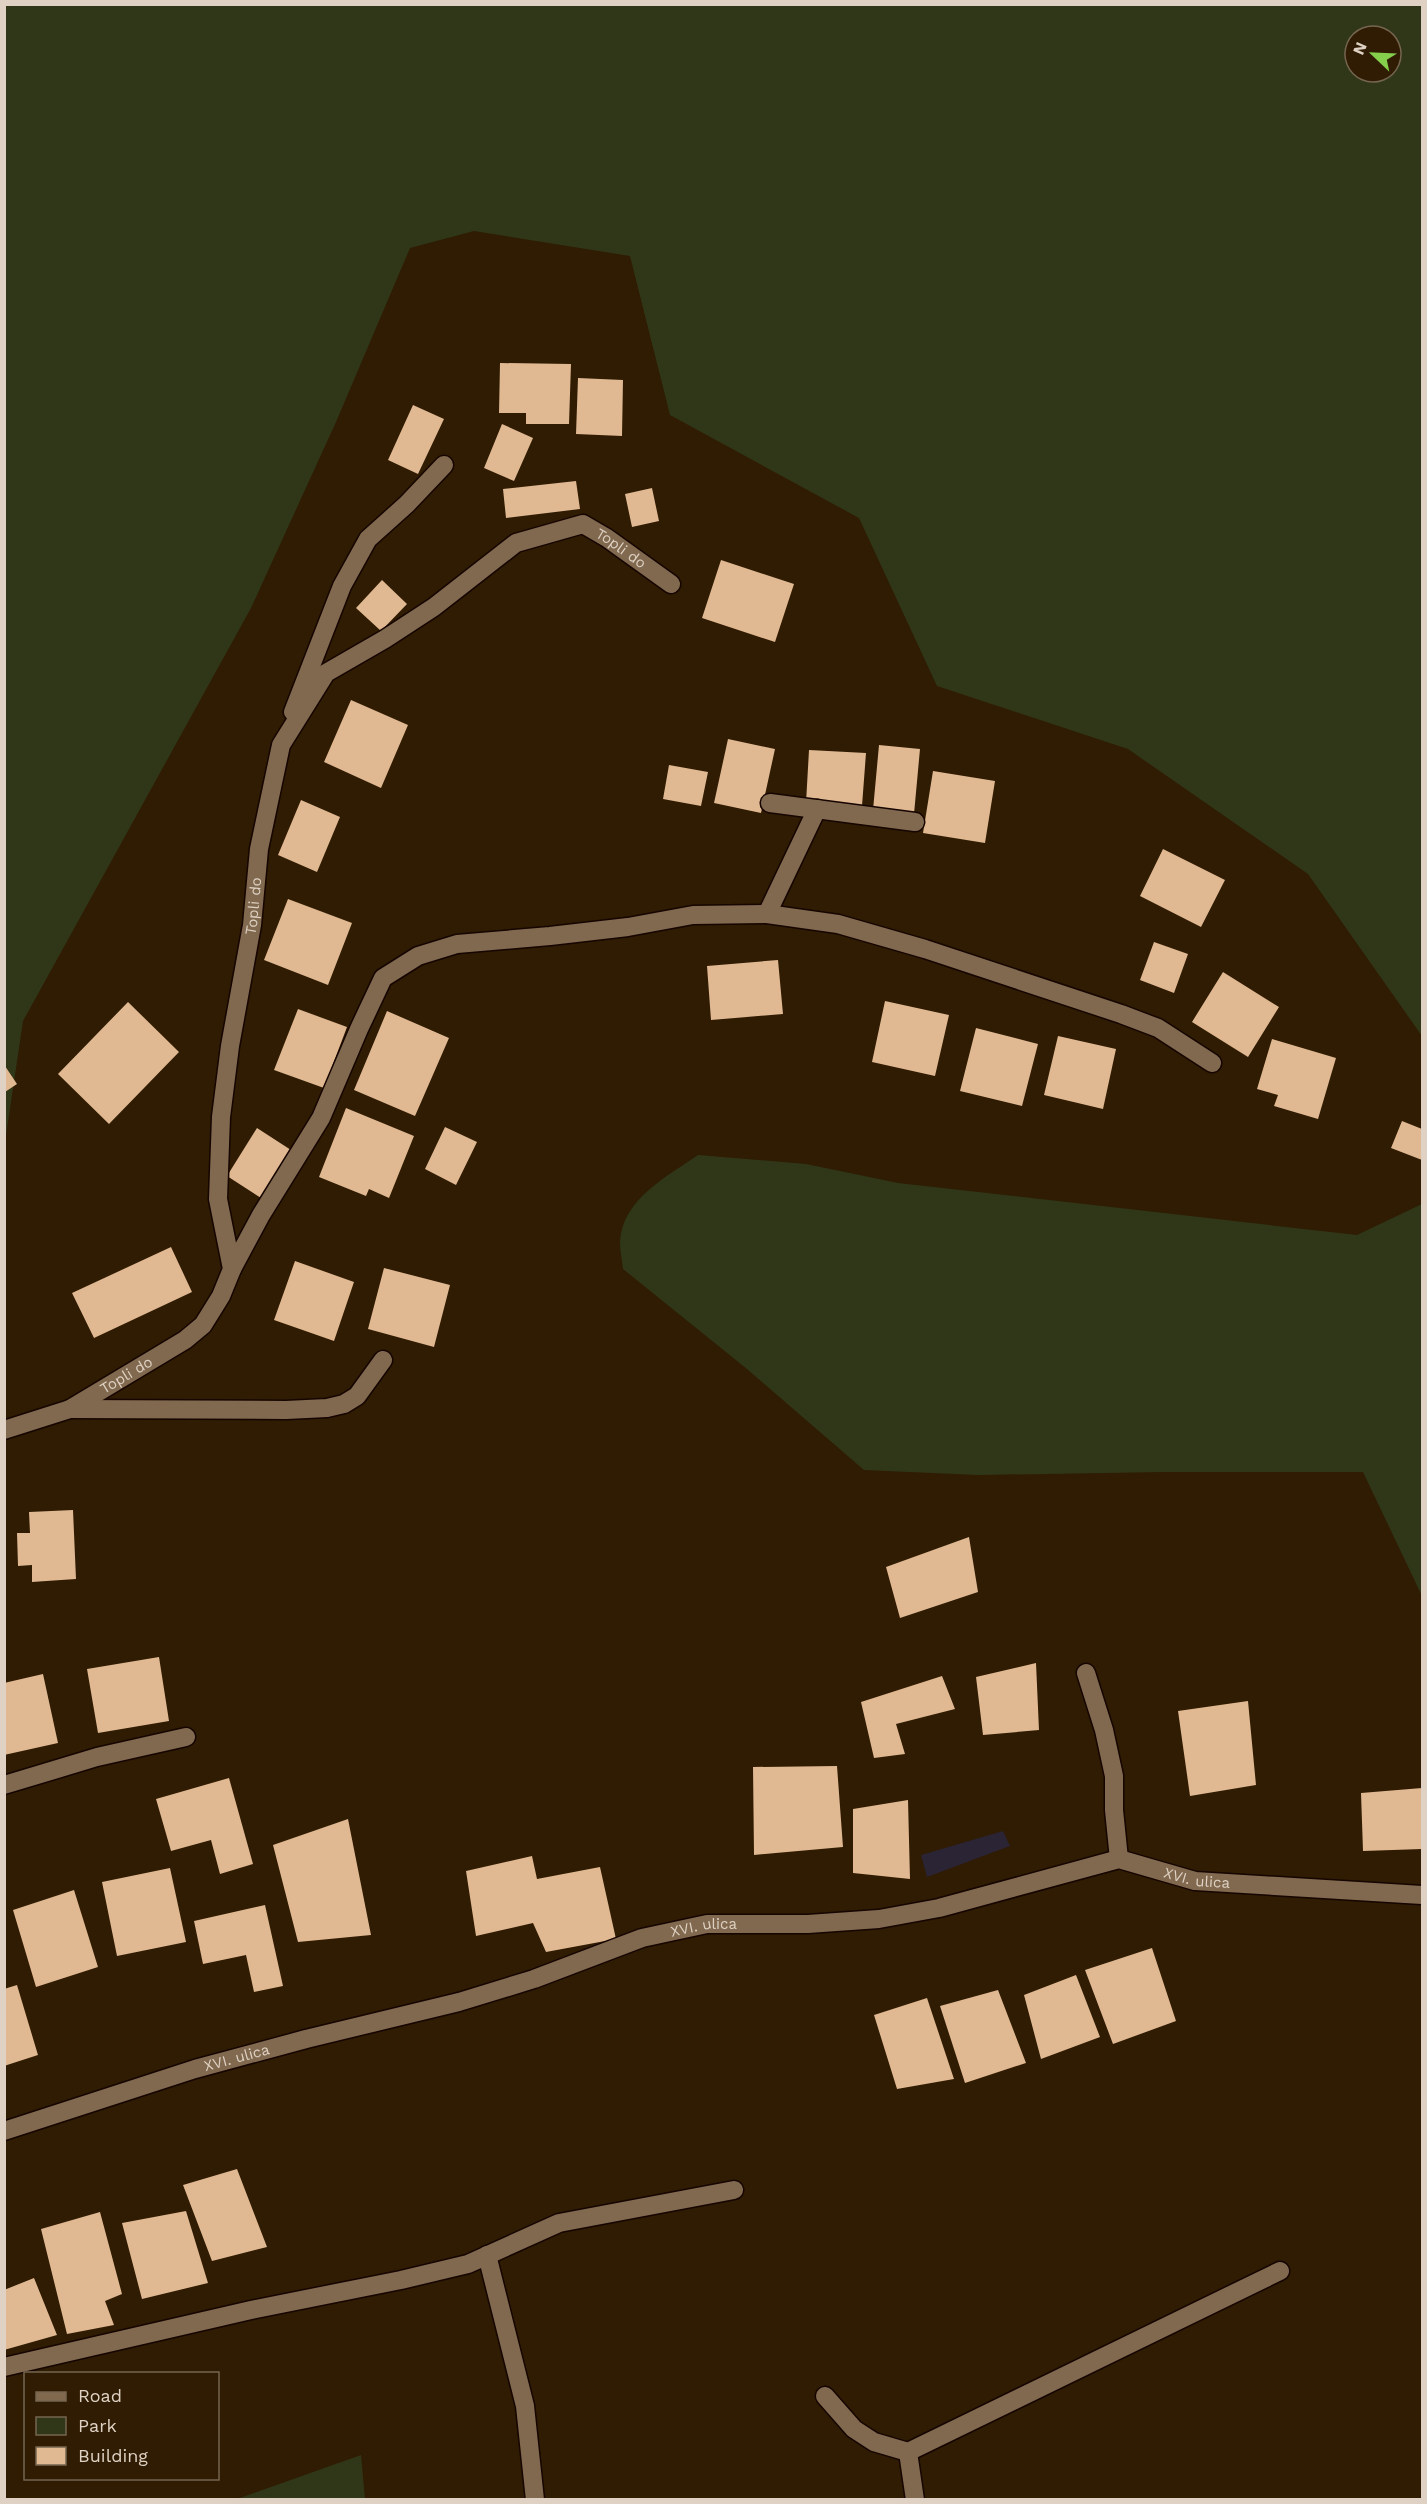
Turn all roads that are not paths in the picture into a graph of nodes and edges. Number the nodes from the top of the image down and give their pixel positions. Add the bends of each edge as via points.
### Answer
1 (444, 465) dead end
2 (671, 584) dead end
3 (281, 745) junction
4 (770, 803) dead end
5 (817, 809) junction
6 (915, 822) dead end
7 (767, 914) junction
8 (1212, 1063) dead end
9 (232, 1269) junction
10 (382, 1360) dead end
11 (70, 1409) junction
12 (4, 1430) edge
13 (1086, 1673) dead end
14 (186, 1737) dead end
15 (4, 1785) edge
16 (1119, 1859) junction
17 (1422, 1895) edge
18 (4, 2130) edge
19 (734, 2190) dead end
20 (487, 2254) junction
21 (1280, 2271) dead end
22 (4, 2367) edge
23 (825, 2396) dead end
24 (909, 2452) junction
25 (535, 2499) edge
26 (915, 2499) edge

1 - 3 street via 368,539 338,595
2 - 3 street, Topli do via 607,537 582,524 516,543 434,607 326,673
3 - 9 street, Topli do via 259,849 252,925 221,1117 218,1199
4 - 5 street
5 - 6 street
5 - 7 street
7 - 8 street via 849,927 1121,1014 1158,1028
7 - 9 street via 693,915 572,934 458,944 418,956 383,978 321,1118
9 - 11 street, Topli do via 203,1325 185,1340
10 - 11 street via 357,1396 327,1408
11 - 12 street, Topli do
13 - 16 street via 1114,1776
14 - 15 street via 97,1757
16 - 17 street, XVI. ulica via 1194,1881
16 - 18 street, XVI. ulica via 939,1908 879,1919 707,1924 642,1938 534,1979 459,2002 195,2069
19 - 20 street via 559,2223
20 - 22 street via 468,2264 401,2280 240,2312
20 - 25 street via 525,2406
21 - 24 street
23 - 24 street via 854,2429 874,2442
24 - 26 street

